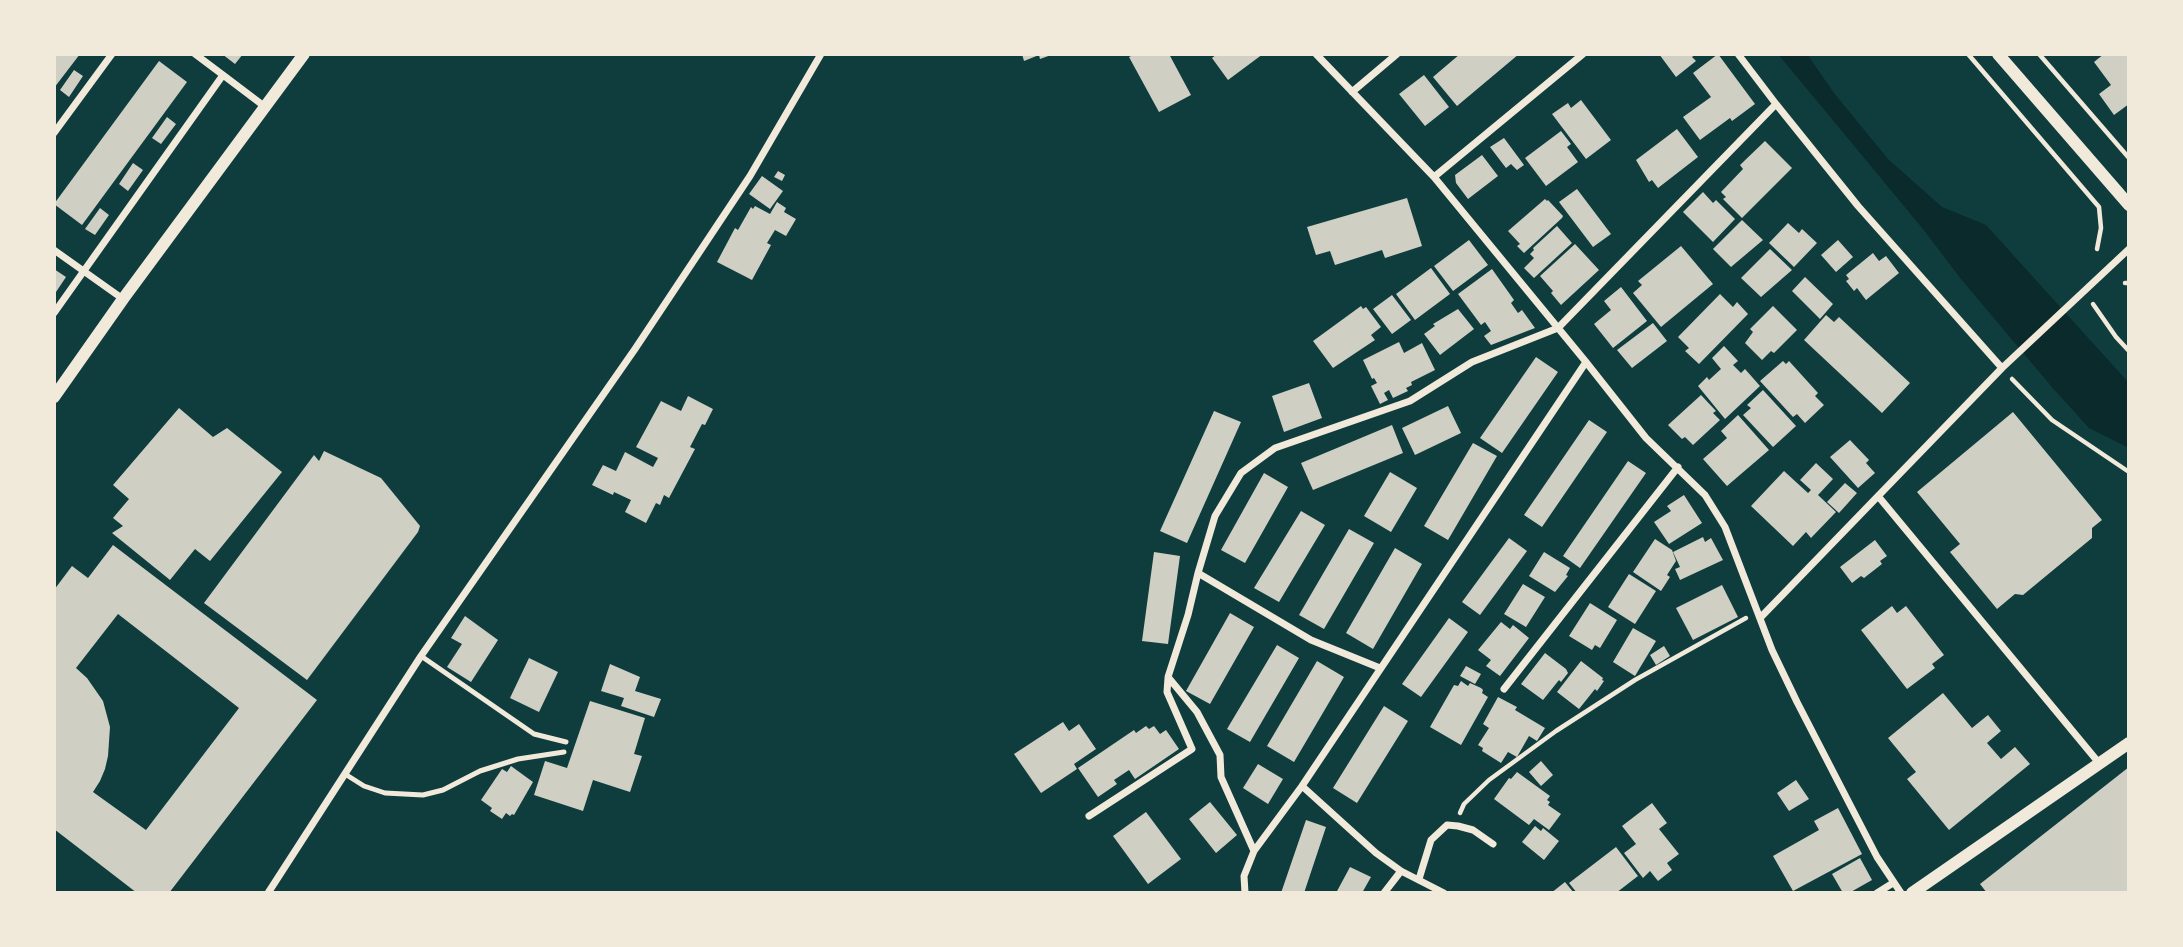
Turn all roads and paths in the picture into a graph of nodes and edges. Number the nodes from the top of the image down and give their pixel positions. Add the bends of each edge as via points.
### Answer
1 (112, 54) edge
2 (195, 54) edge
3 (304, 54) edge
4 (821, 54) edge
5 (1317, 54) edge
6 (1397, 54) edge
7 (1583, 54) edge
8 (1738, 54) edge
9 (1968, 54) edge
10 (1998, 54) edge
11 (2039, 54) edge
12 (223, 75) junction
13 (1352, 92) junction
14 (1776, 104) junction
15 (264, 106) junction
16 (54, 133) edge
17 (2129, 158) edge
18 (1434, 177) junction
19 (2129, 205) edge
20 (2097, 249) dead end
21 (2129, 249) edge
22 (54, 250) edge
23 (83, 271) junction
24 (2084, 292) junction
25 (122, 299) junction
26 (54, 313) edge
27 (1558, 328) junction
28 (2129, 351) edge
29 (1586, 362) junction
30 (2005, 366) junction
31 (54, 397) edge
32 (1678, 467) junction
33 (2129, 472) edge
34 (1878, 496) junction
35 (1198, 573) junction
36 (1760, 613) junction
37 (421, 656) junction
38 (1380, 668) junction
39 (1168, 677) junction
40 (1504, 690) dead end
41 (565, 742) dead end
42 (2129, 743) edge
43 (564, 752) dead end
44 (2099, 763) junction
45 (345, 774) junction
46 (1302, 786) junction
47 (1089, 816) dead end
48 (1453, 825) junction
49 (1493, 844) dead end
50 (1254, 851) junction
51 (1401, 871) junction
52 (1419, 879) junction
53 (1893, 883) junction
54 (268, 893) edge
55 (1245, 893) edge
56 (1384, 893) edge
57 (1444, 893) edge
58 (1877, 893) edge
59 (1902, 893) edge
60 (1912, 893) edge

1 - 16 street
2 - 12 street
3 - 15 street
4 - 37 street via 750,176
5 - 13 street
6 - 13 street
7 - 18 street
8 - 14 street
9 - 20 path via 2099,207
10 - 19 street
11 - 17 path
12 - 15 street
12 - 23 street
13 - 18 street
14 - 27 street
14 - 30 street via 1850,196
15 - 25 street
18 - 27 street
21 - 24 street
22 - 23 street
23 - 25 street
23 - 26 street
24 - 28 path
24 - 30 street
25 - 31 street
27 - 29 street
27 - 35 street via 1472,362 1409,401 1275,447 1241,473 1215,516
29 - 32 street via 1646,438
29 - 38 street
30 - 33 path via 2022,391 2052,419
30 - 34 street
32 - 36 street via 1705,495 1725,527
32 - 40 street
34 - 36 street
34 - 44 street
35 - 38 street via 1311,640
35 - 39 street
36 - 48 path via 1635,680 1556,731 1489,780 1464,804
36 - 53 street via 1797,702
37 - 41 lane via 534,734
37 - 45 street
38 - 46 street
39 - 47 street via 1167,692 1192,749
39 - 50 street via 1197,712 1220,755 1221,777
42 - 44 street
43 - 45 lane via 518,759 423,795 385,793
44 - 60 street
45 - 54 street
46 - 50 street
46 - 51 street
48 - 49 street via 1473,830
48 - 52 street via 1431,840
50 - 55 street via 1244,876
51 - 52 street
51 - 56 street
52 - 57 street
53 - 58 street
53 - 59 street

